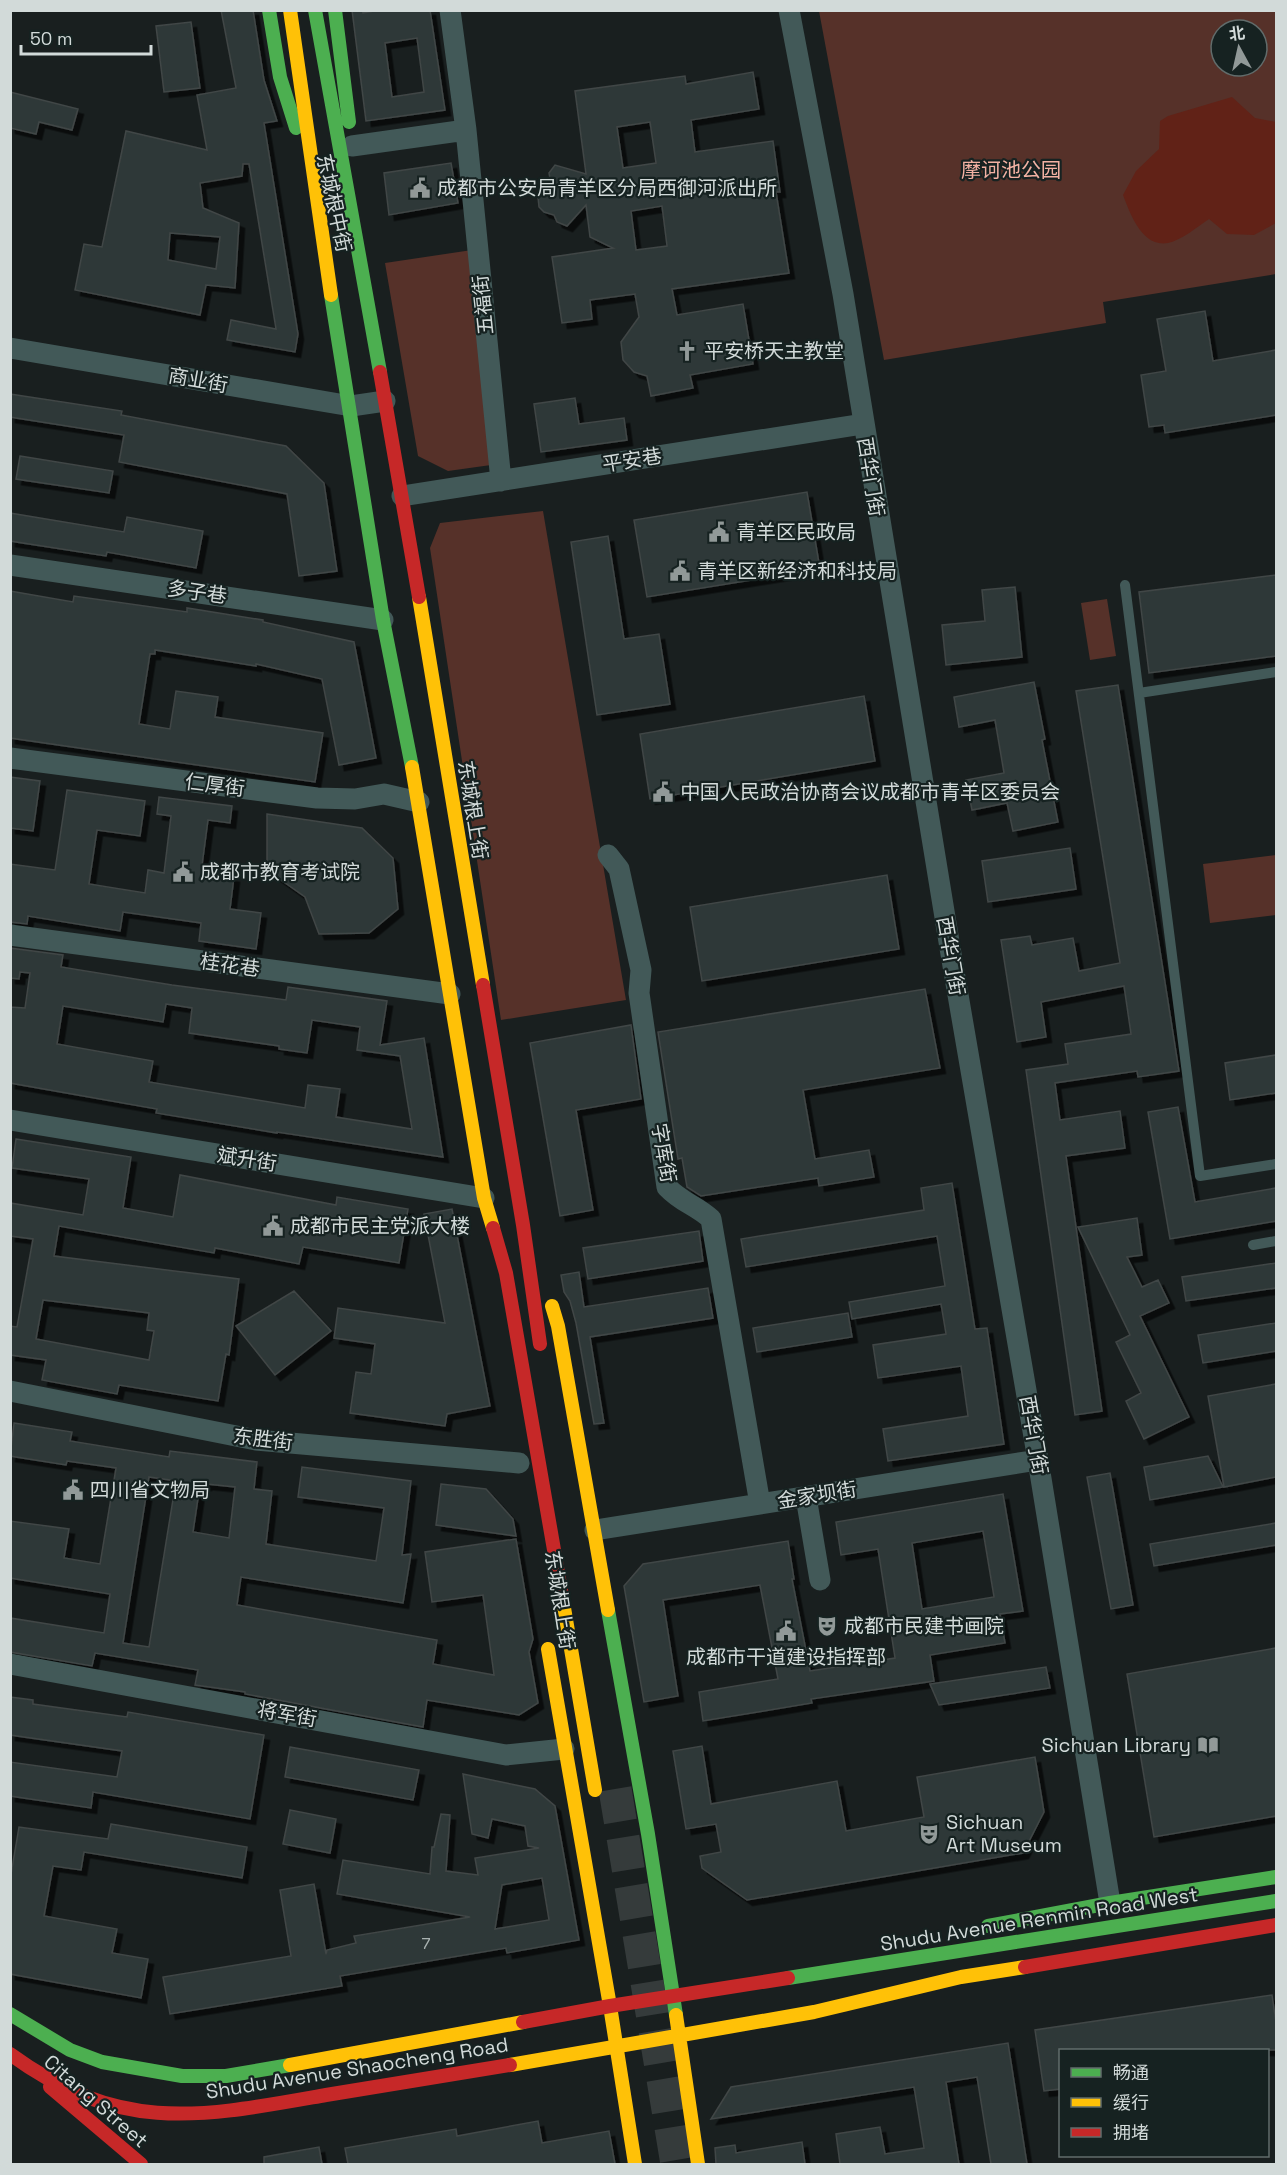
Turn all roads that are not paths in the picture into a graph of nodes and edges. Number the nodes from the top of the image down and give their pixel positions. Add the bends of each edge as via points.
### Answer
1 (269, 10) edge
2 (290, 10) edge
3 (315, 10) edge
4 (335, 10) edge
5 (450, 10) edge
6 (789, 10) edge
7 (466, 130) junction
8 (352, 146) junction
9 (346, 175) junction
10 (314, 185) junction
11 (10, 348) edge
12 (385, 401) junction
13 (351, 406) junction
14 (862, 424) junction
15 (501, 481) junction
16 (402, 496) junction
17 (10, 565) edge
18 (1125, 585) dead end
19 (383, 620) junction
20 (1276, 672) edge
21 (1139, 693) junction
22 (10, 758) edge
23 (419, 802) junction
24 (608, 855) dead end
25 (10, 935) edge
26 (450, 994) junction
27 (10, 1120) edge
28 (1276, 1164) edge
29 (484, 1198) junction
30 (523, 1225) junction
31 (1276, 1241) edge
32 (1253, 1245) dead end
33 (486, 1252) dead end
34 (542, 1354) dead end
35 (10, 1391) edge
36 (1038, 1460) junction
37 (519, 1463) dead end
38 (806, 1497) junction
39 (760, 1504) junction
40 (595, 1530) junction
41 (820, 1580) dead end
42 (546, 1635) dead end
43 (10, 1664) edge
44 (564, 1749) junction
45 (595, 1790) dead end
46 (1276, 1877) edge
47 (1276, 1901) edge
48 (1110, 1903) junction
49 (1276, 1925) edge
50 (976, 1928) dead end
51 (920, 1944) dead end
52 (808, 1974) junction
53 (672, 1997) junction
54 (928, 1999) dead end
55 (610, 2006) junction
56 (814, 2012) junction
57 (10, 2014) edge
58 (680, 2036) junction
59 (615, 2047) junction
60 (10, 2054) edge
61 (26, 2066) junction
62 (141, 2164) edge
63 (635, 2164) edge
64 (698, 2164) edge

1 - 10 main road, 东城根中街 via 280,77
2 - 10 main road
3 - 9 main road
4 - 8 main road, 东城根中街
5 - 7 street, 五福街
6 - 14 street, 西华门街 via 843,294
7 - 8 street
7 - 15 street, 五福街
8 - 9 main road, 东城根中街
9 - 12 main road, 东城根中街
10 - 13 main road, 东城根中街
11 - 13 street, 商业街
12 - 13 street, 商业街
12 - 16 main road, 东城根上街
13 - 19 main road, 东城根上街
14 - 15 street, 平安巷
14 - 36 street, 西华门街
15 - 16 street, 平安巷
16 - 30 main road, 东城根上街
17 - 19 street, 多子巷
18 - 21 lane
19 - 23 main road, 东城根上街
20 - 21 lane
21 - 28 lane via 1200,1176
22 - 23 street, 仁厚街 via 316,798 355,800 384,794
23 - 26 main road, 东城根上街
24 - 39 street, 字库街 via 619,869 641,970 639,993 667,1187 677,1198 711,1219
25 - 26 street, 桂花巷
26 - 29 main road, 东城根上街
27 - 29 street, 斌升街
29 - 33 main road, 东城根上街
29 - 45 main road, 东城根上街 via 506,1273
30 - 34 main road, 东城根上街
30 - 40 main road, 东城根上街 via 558,1326
31 - 32 lane
35 - 37 street, 东胜街 via 256,1440
36 - 38 street, 金家坝街
36 - 48 street, 西华门街
38 - 39 street, 金家坝街
38 - 41 street
39 - 40 street, 金家坝街
40 - 53 main road, 东城根上街
42 - 44 main road, 东城根上街
43 - 44 street, 将军街 via 506,1755
44 - 55 main road, 东城根上街
46 - 48 main road, Shudu Avenue Renmin Road West
47 - 52 main road, Shudu Avenue Renmin Road West
48 - 50 main road, Shudu Avenue Renmin Road West
49 - 56 main road via 960,1977
51 - 52 main road, Shudu Avenue Renmin Road West
52 - 53 main road, Shudu Avenue Renmin Road West
53 - 55 main road, Shudu Avenue Renmin Road West
53 - 58 main road, 东城根上街
54 - 56 main road
55 - 57 main road, Shudu Avenue Shaocheng Road via 226,2076 182,2076 102,2062 70,2050
55 - 59 main road, 东城根上街
56 - 58 main road
58 - 59 main road
58 - 64 main road, 东城根上街
59 - 61 main road, Shudu Avenue Shaocheng Road via 228,2112 165,2114 114,2106 70,2092
59 - 63 main road, 东城根上街
60 - 61 main road, Shudu Avenue Shaocheng Road
61 - 62 main road, Citang Street

